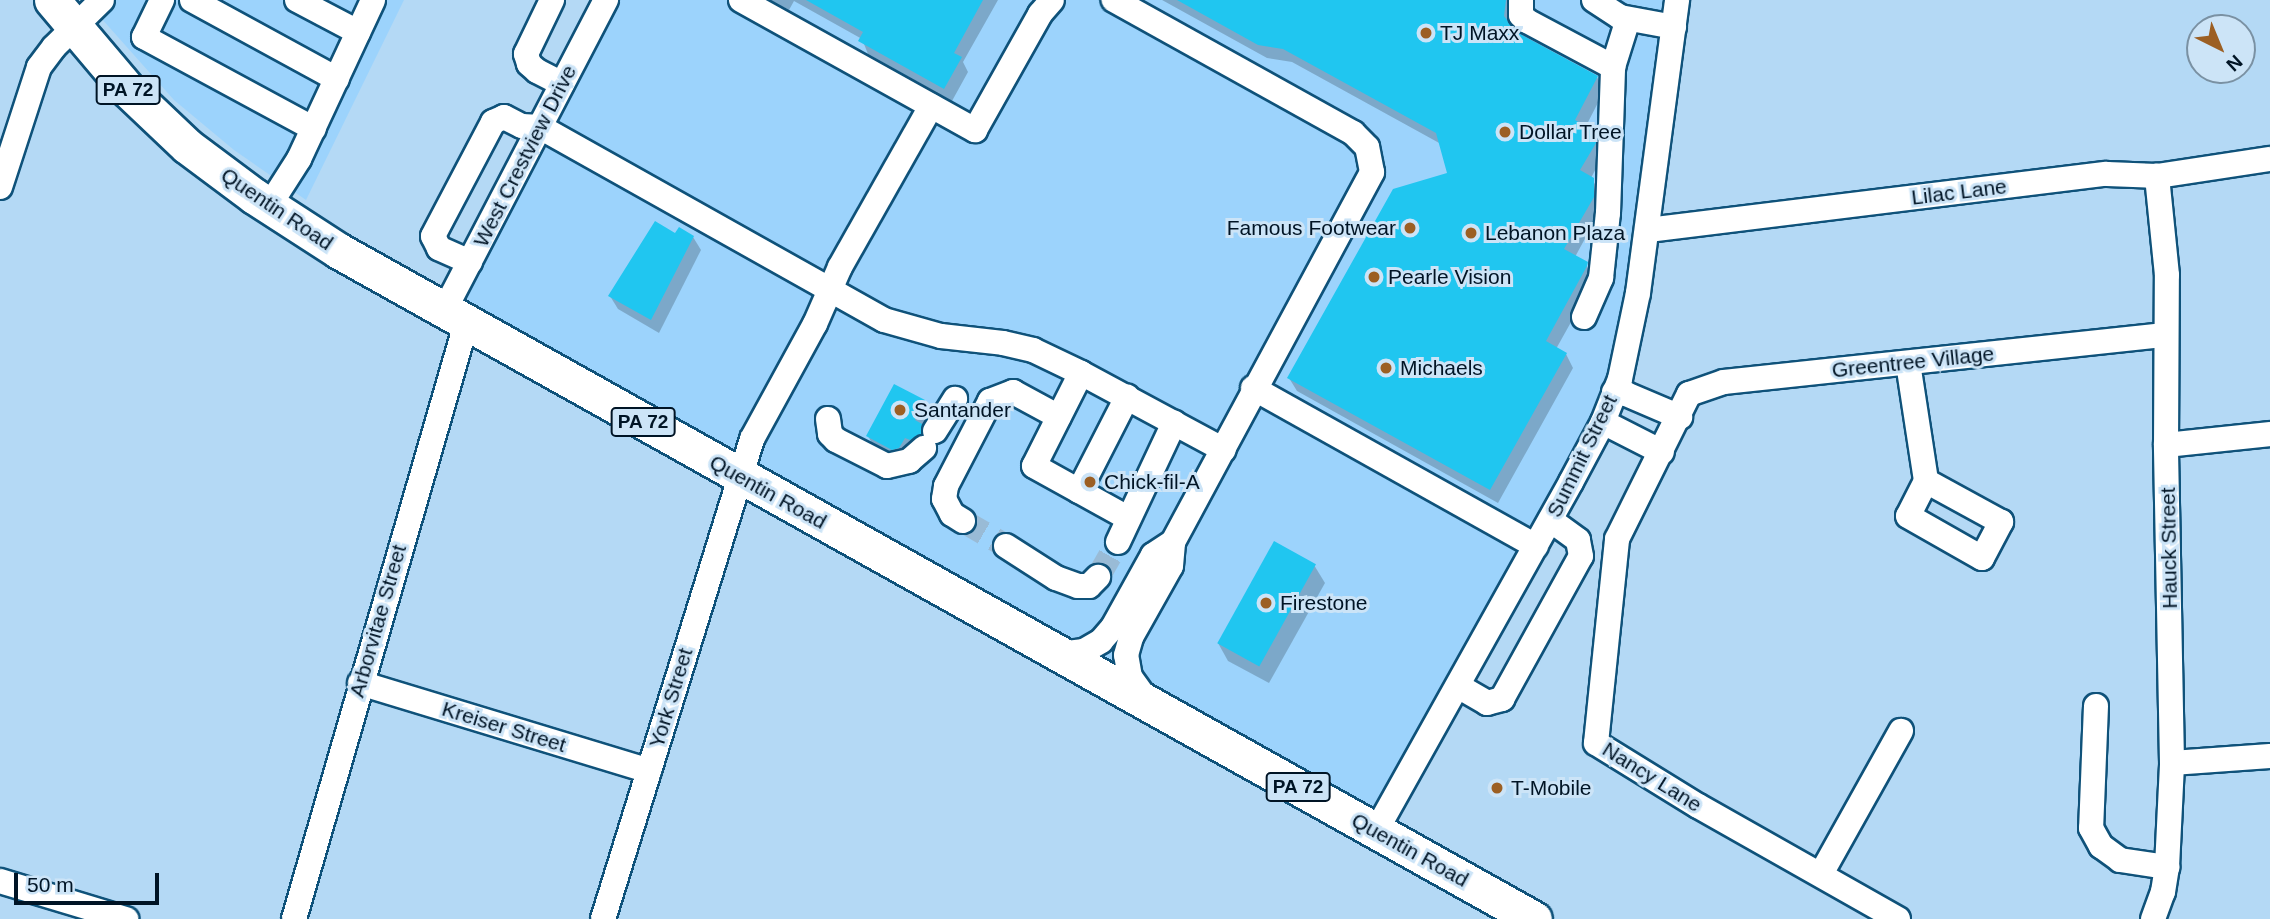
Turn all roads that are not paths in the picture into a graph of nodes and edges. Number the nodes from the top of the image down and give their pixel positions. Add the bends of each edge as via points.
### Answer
1 (52, 0) edge
2 (102, 0) edge
3 (162, 0) edge
4 (192, 0) edge
5 (297, 0) edge
6 (373, 0) edge
7 (552, 0) edge
8 (606, 0) edge
9 (741, 0) edge
10 (1052, 0) edge
11 (1114, 0) edge
12 (1521, 0) edge
13 (1594, 0) edge
14 (1677, 0) edge
15 (1628, 19) junction
16 (1674, 27) junction
17 (75, 29) junction
18 (358, 32) junction
19 (1613, 67) junction
20 (337, 79) junction
21 (562, 84) junction
22 (931, 106) junction
23 (540, 127) junction
24 (314, 129) junction
25 (5, 157) edge
26 (2270, 159) edge
27 (2157, 176) junction
28 (0, 187) edge
29 (269, 206) junction
30 (1646, 238) junction
31 (1605, 243) junction
32 (470, 262) junction
33 (829, 292) junction
34 (1584, 317) dead end
35 (455, 318) junction
36 (2165, 335) junction
37 (1908, 363) junction
38 (1081, 373) junction
39 (1253, 388) junction
40 (1614, 393) junction
41 (1127, 397) junction
42 (955, 399) dead end
43 (1059, 417) junction
44 (1679, 417) junction
45 (828, 419) dead end
46 (1603, 422) junction
47 (1174, 423) junction
48 (2270, 434) edge
49 (2166, 445) junction
50 (1224, 450) junction
51 (1662, 452) junction
52 (740, 476) junction
53 (1926, 481) dead end
54 (1079, 491) junction
55 (1128, 518) junction
56 (1550, 520) junction
57 (963, 521) tunnel mouth
58 (1118, 542) tunnel mouth
59 (1172, 542) junction
60 (1006, 546) tunnel mouth
61 (1536, 546) junction
62 (1098, 578) dead end
63 (1059, 654) junction
64 (360, 683) junction
65 (1458, 686) junction
66 (1151, 706) junction
67 (2096, 706) dead end
68 (1901, 731) dead end
69 (2270, 756) edge
70 (2172, 763) junction
71 (649, 771) junction
72 (1376, 831) junction
73 (2167, 867) junction
74 (1821, 874) junction
75 (0, 881) edge
76 (126, 919) edge
77 (293, 919) edge
78 (603, 919) edge
79 (1534, 919) edge
80 (1898, 919) edge
81 (2153, 919) edge

1 - 17 highway, Quentin Road / PA 72
2 - 17 street
3 - 24 street via 144,37
4 - 20 street
5 - 18 street
6 - 18 street
7 - 21 street via 526,54 537,71
8 - 21 street, West Crestview Drive
9 - 22 street
10 - 22 street via 975,130
11 - 39 street via 1353,134 1371,155 1370,180
12 - 19 street via 1521,15 1527,21
13 - 15 street
14 - 16 street, Summit Street
15 - 16 street
15 - 19 street
16 - 30 street, Summit Street
17 - 25 street via 39,67
17 - 29 highway, Quentin Road / PA 72 via 157,119
18 - 20 street
19 - 31 street
20 - 24 street
21 - 23 street, West Crestview Drive
22 - 33 street, York Street
23 - 32 street, West Crestview Drive
23 - 32 street via 522,126 504,117 493,122 434,233 434,244
23 - 33 street
24 - 29 street
25 - 28 street
26 - 27 street, Lilac Lane
27 - 30 street, Lilac Lane via 2107,174
27 - 36 street, Hauck Street via 2167,275
29 - 35 highway, Quentin Road / PA 72
30 - 31 street, Lilac Lane
30 - 40 street, Summit Street via 1634,323
31 - 34 street via 1601,278
32 - 35 street, West Crestview Drive
33 - 38 street via 903,327 1018,346
33 - 52 street, York Street via 758,426
35 - 52 highway, Quentin Road / PA 72
35 - 64 street, Arborvitae Street
36 - 37 street, Greentree Village
36 - 49 street, Hauck Street
37 - 44 street, Greentree Village via 1724,382 1689,394
37 - 53 street
38 - 41 street
38 - 43 street
39 - 50 street
39 - 61 street
40 - 44 street
40 - 46 street, Summit Street
41 - 47 street
41 - 54 street
42 - 45 street via 909,461 887,466 836,440
43 - 54 street via 1034,466
43 - 57 street via 1013,392 990,401 946,486 944,499 952,514
44 - 51 street, Greentree Village
46 - 51 street
46 - 56 street, Summit Street
47 - 50 street
47 - 55 street
48 - 49 street
49 - 70 street, Hauck Street
50 - 59 street
51 - 74 street, Nancy Lane via 1617,538 1596,743
52 - 63 highway, Quentin Road / PA 72
52 - 71 street, York Street
54 - 55 street
55 - 58 street
56 - 61 street, Summit Street
56 - 65 street via 1578,540 1581,556 1502,699 1487,702
59 - 63 street via 1153,555 1101,641 1084,651
59 - 66 street via 1171,566 1131,637 1126,655 1130,677
60 - 62 street via 1077,586 1089,586
61 - 65 street, Summit Street
63 - 66 highway, Quentin Road / PA 72
64 - 71 street, Kreiser Street
64 - 77 street, Arborvitae Street
65 - 72 street, Summit Street
66 - 72 highway, Quentin Road / PA 72
67 - 73 street via 2091,828 2101,846 2120,860
68 - 74 street
69 - 70 street
70 - 73 street, Hauck Street
71 - 78 street, York Street
72 - 79 highway, Quentin Road / PA 72
73 - 81 street, Hauck Street
74 - 80 street, Nancy Lane
75 - 76 street

